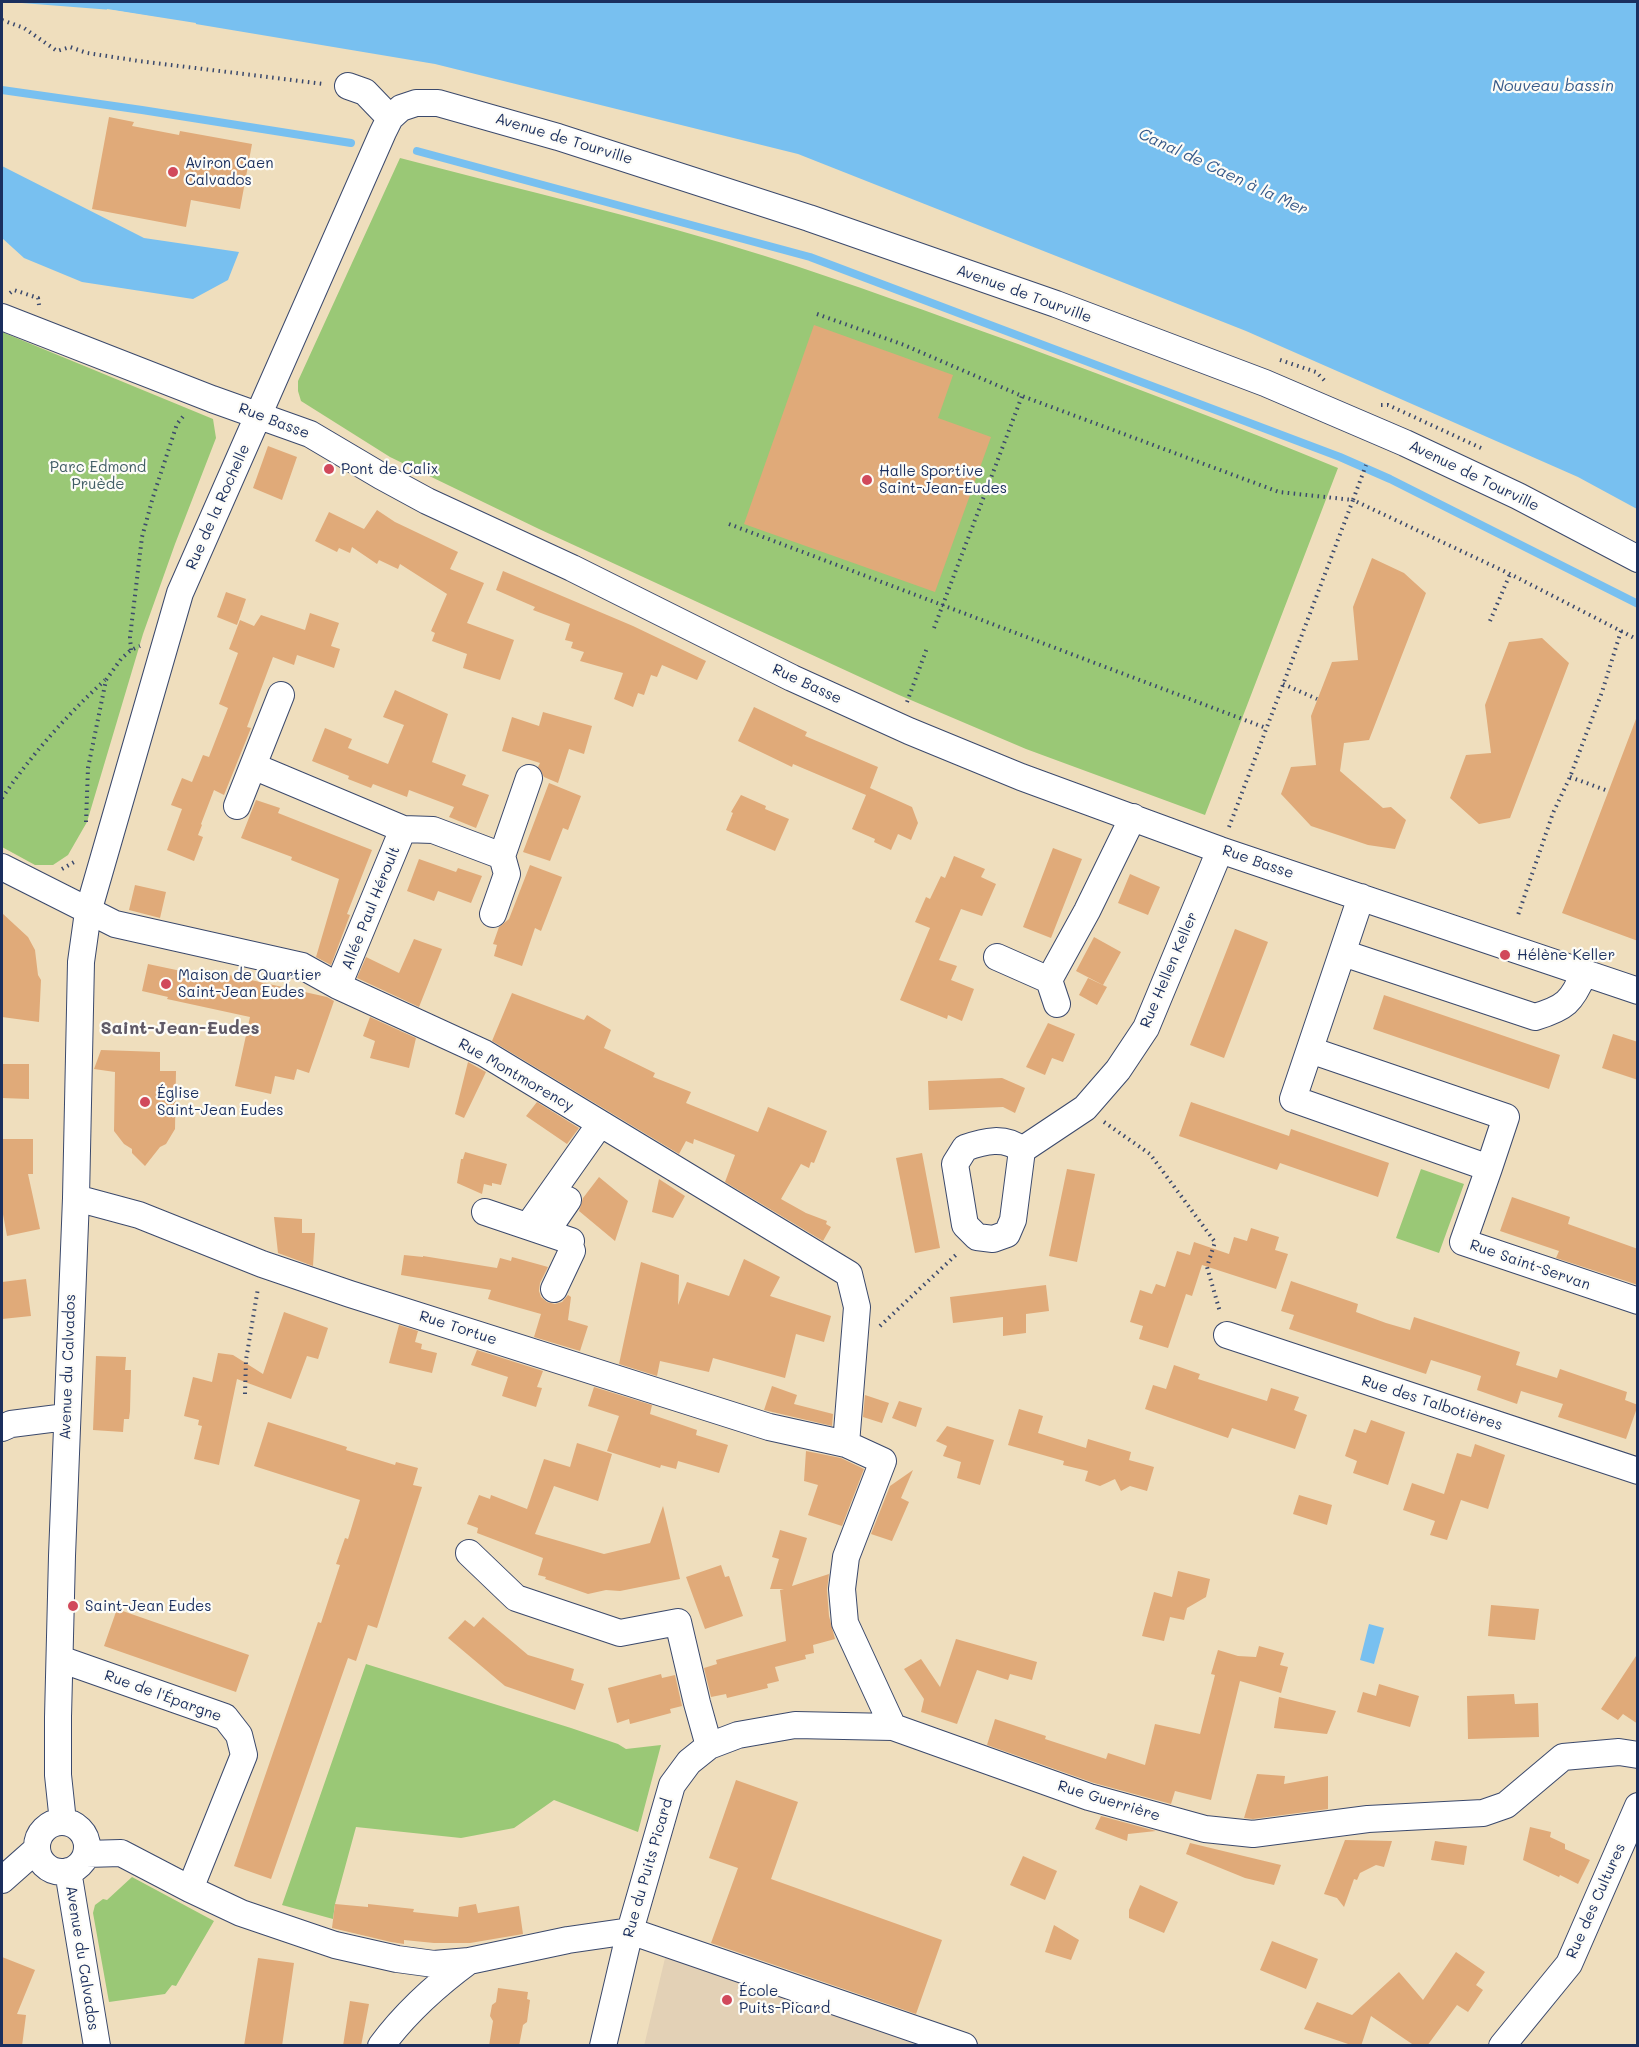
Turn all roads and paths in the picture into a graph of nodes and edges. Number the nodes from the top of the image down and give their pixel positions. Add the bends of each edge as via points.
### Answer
1 (2, 20) edge
2 (348, 86) joint
3 (390, 118) junction
4 (15, 290) dead end
5 (39, 298) dead end
6 (817, 314) dead end
7 (2, 317) edge
8 (1022, 396) junction
9 (1388, 405) dead end
10 (189, 411) dead end
11 (258, 414) junction
12 (1417, 417) dead end
13 (1366, 465) dead end
14 (1353, 500) junction
15 (729, 524) dead end
16 (1638, 559) edge
17 (1510, 574) junction
18 (943, 605) junction
19 (1490, 621) dead end
20 (934, 628) dead end
21 (1621, 631) junction
22 (1638, 640) edge
23 (147, 642) dead end
24 (927, 648) dead end
25 (131, 650) junction
26 (106, 680) junction
27 (1283, 684) junction
28 (281, 695) dead end
29 (1317, 699) dead end
30 (906, 703) dead end
31 (1266, 728) junction
32 (253, 766) junction
33 (1570, 777) junction
34 (529, 778) dead end
35 (1608, 791) dead end
36 (2, 798) edge
37 (237, 806) dead end
38 (1133, 817) junction
39 (87, 828) dead end
40 (403, 829) junction
41 (1225, 838) junction
42 (81, 853) dead end
43 (502, 856) junction
44 (2, 867) edge
45 (56, 871) dead end
46 (1361, 897) junction
47 (88, 912) junction
48 (493, 914) dead end
49 (1517, 918) dead end
50 (1343, 953) junction
51 (997, 957) dead end
52 (1584, 973) junction
53 (1049, 980) junction
54 (338, 986) junction
55 (1638, 991) edge
56 (1057, 1004) dead end
57 (1310, 1050) junction
58 (1085, 1108) junction
59 (600, 1124) junction
60 (1022, 1150) junction
61 (1489, 1168) junction
62 (76, 1198) junction
63 (568, 1200) dead end
64 (485, 1212) dead end
65 (553, 1235) junction
66 (976, 1236) junction
67 (262, 1264) junction
68 (554, 1289) dead end
69 (1638, 1301) edge
70 (1227, 1335) joint
71 (854, 1339) junction
72 (245, 1394) dead end
73 (66, 1417) junction
74 (2, 1428) edge
75 (846, 1444) junction
76 (1638, 1471) edge
77 (469, 1553) dead end
78 (60, 1659) junction
79 (893, 1726) junction
80 (709, 1746) junction
81 (1638, 1755) edge
82 (1638, 1806) edge
83 (63, 1822) junction
84 (37, 1849) junction
85 (77, 1863) junction
86 (2, 1880) edge
87 (190, 1889) junction
88 (630, 1931) junction
89 (469, 1961) junction
90 (97, 2046) edge
91 (381, 2046) edge
92 (603, 2046) edge
93 (964, 2046) edge
94 (1502, 2046) edge

1 - 2 path via 24,28 57,51 70,47 139,61
2 - 3 street via 365,92
3 - 11 street, Rue de la Rochelle
3 - 16 street, Avenue de Tourville via 401,108 416,103 438,102 733,192 967,273 1254,379 1362,424 1518,496
4 - 5 path
6 - 8 path via 904,345
7 - 11 street, Rue Basse
8 - 14 path via 1279,492
8 - 18 path
9 - 12 path
10 - 25 path via 177,424 142,537
11 - 38 street, Rue Basse via 310,434 427,501 792,678 1021,777
11 - 47 street, Rue de la Rochelle via 180,593
13 - 14 path
14 - 17 path
14 - 27 path
15 - 18 path
17 - 19 path
17 - 21 path
18 - 20 path
18 - 31 path
21 - 22 path
21 - 33 path
23 - 25 path
24 - 30 path
25 - 26 path
26 - 36 path via 41,744
26 - 39 path via 88,768
27 - 29 path
27 - 31 path
28 - 32 street
31 - 41 path
32 - 37 street
32 - 40 street, Allée Paul Héroult
33 - 35 path
33 - 49 path via 1553,813
34 - 43 street
38 - 41 street, Rue Basse
38 - 53 street
40 - 43 street, Allée Paul Héroult via 433,830
40 - 54 street, Allée Paul Héroult
41 - 46 street, Rue Basse
41 - 58 street, Rue Hellen Keller via 1146,1028 1118,1070
42 - 45 path via 76,861
43 - 48 street via 507,874
44 - 47 street, Rue Montmorency
46 - 50 street
46 - 52 street, Rue Basse
47 - 54 street, Rue Montmorency via 115,924 302,966
47 - 62 street, Avenue du Calvados via 81,962
50 - 52 street via 1535,1017 1557,1010 1576,993
50 - 57 street
51 - 53 street
52 - 55 street, Rue Basse
53 - 56 street
54 - 59 street, Rue Montmorency via 484,1053
57 - 61 street via 1293,1099
57 - 61 street, Rue Saint-Servan via 1506,1117
58 - 60 street, Rue Hellen Keller
58 - 70 path via 1150,1154 1215,1242 1207,1267
59 - 65 street
59 - 71 street, Rue Montmorency via 849,1274 857,1307
60 - 66 street via 1013,1220 1007,1234 993,1239
60 - 66 street via 1012,1142 984,1141 965,1148 955,1164 965,1225
61 - 69 street, Rue Saint-Servan via 1463,1242
62 - 67 street, Rue Tortue via 140,1215
62 - 73 street, Avenue du Calvados
63 - 65 street
64 - 65 street
65 - 68 street via 572,1251
66 - 71 path via 877,1329
67 - 72 path via 246,1359
67 - 75 street, Rue Tortue via 769,1426
70 - 76 street, Rue des Talbotières
71 - 75 street, Rue Montmorency
73 - 74 street
73 - 78 street, Avenue du Calvados
75 - 79 street via 883,1461 846,1557 842,1589 845,1623
77 - 80 street via 516,1598 620,1633 678,1622
78 - 83 street, Avenue du Calvados via 58,1775
78 - 87 street, Rue de l'Épargne via 225,1717 239,1735 244,1755
79 - 80 street, Rue du Puits Picard via 795,1725 738,1735
79 - 81 street, Rue Guerrière via 1089,1797 1205,1829 1253,1834 1368,1819 1483,1813 1506,1805 1563,1758 1619,1752
80 - 88 street, Rue du Puits Picard via 689,1761 672,1785
82 - 94 street, Rue des Cultures via 1569,1964
83 - 84 street via 44,1830
83 - 85 street via 75,1826 87,1845
84 - 85 street via 45,1866 55,1871
84 - 86 street
85 - 87 street via 122,1853
85 - 90 street, Avenue du Calvados
87 - 89 street via 241,1913 335,1945 434,1964
88 - 89 street
88 - 92 street, Rue du Puits Picard
88 - 93 street
89 - 91 street via 416,2004

